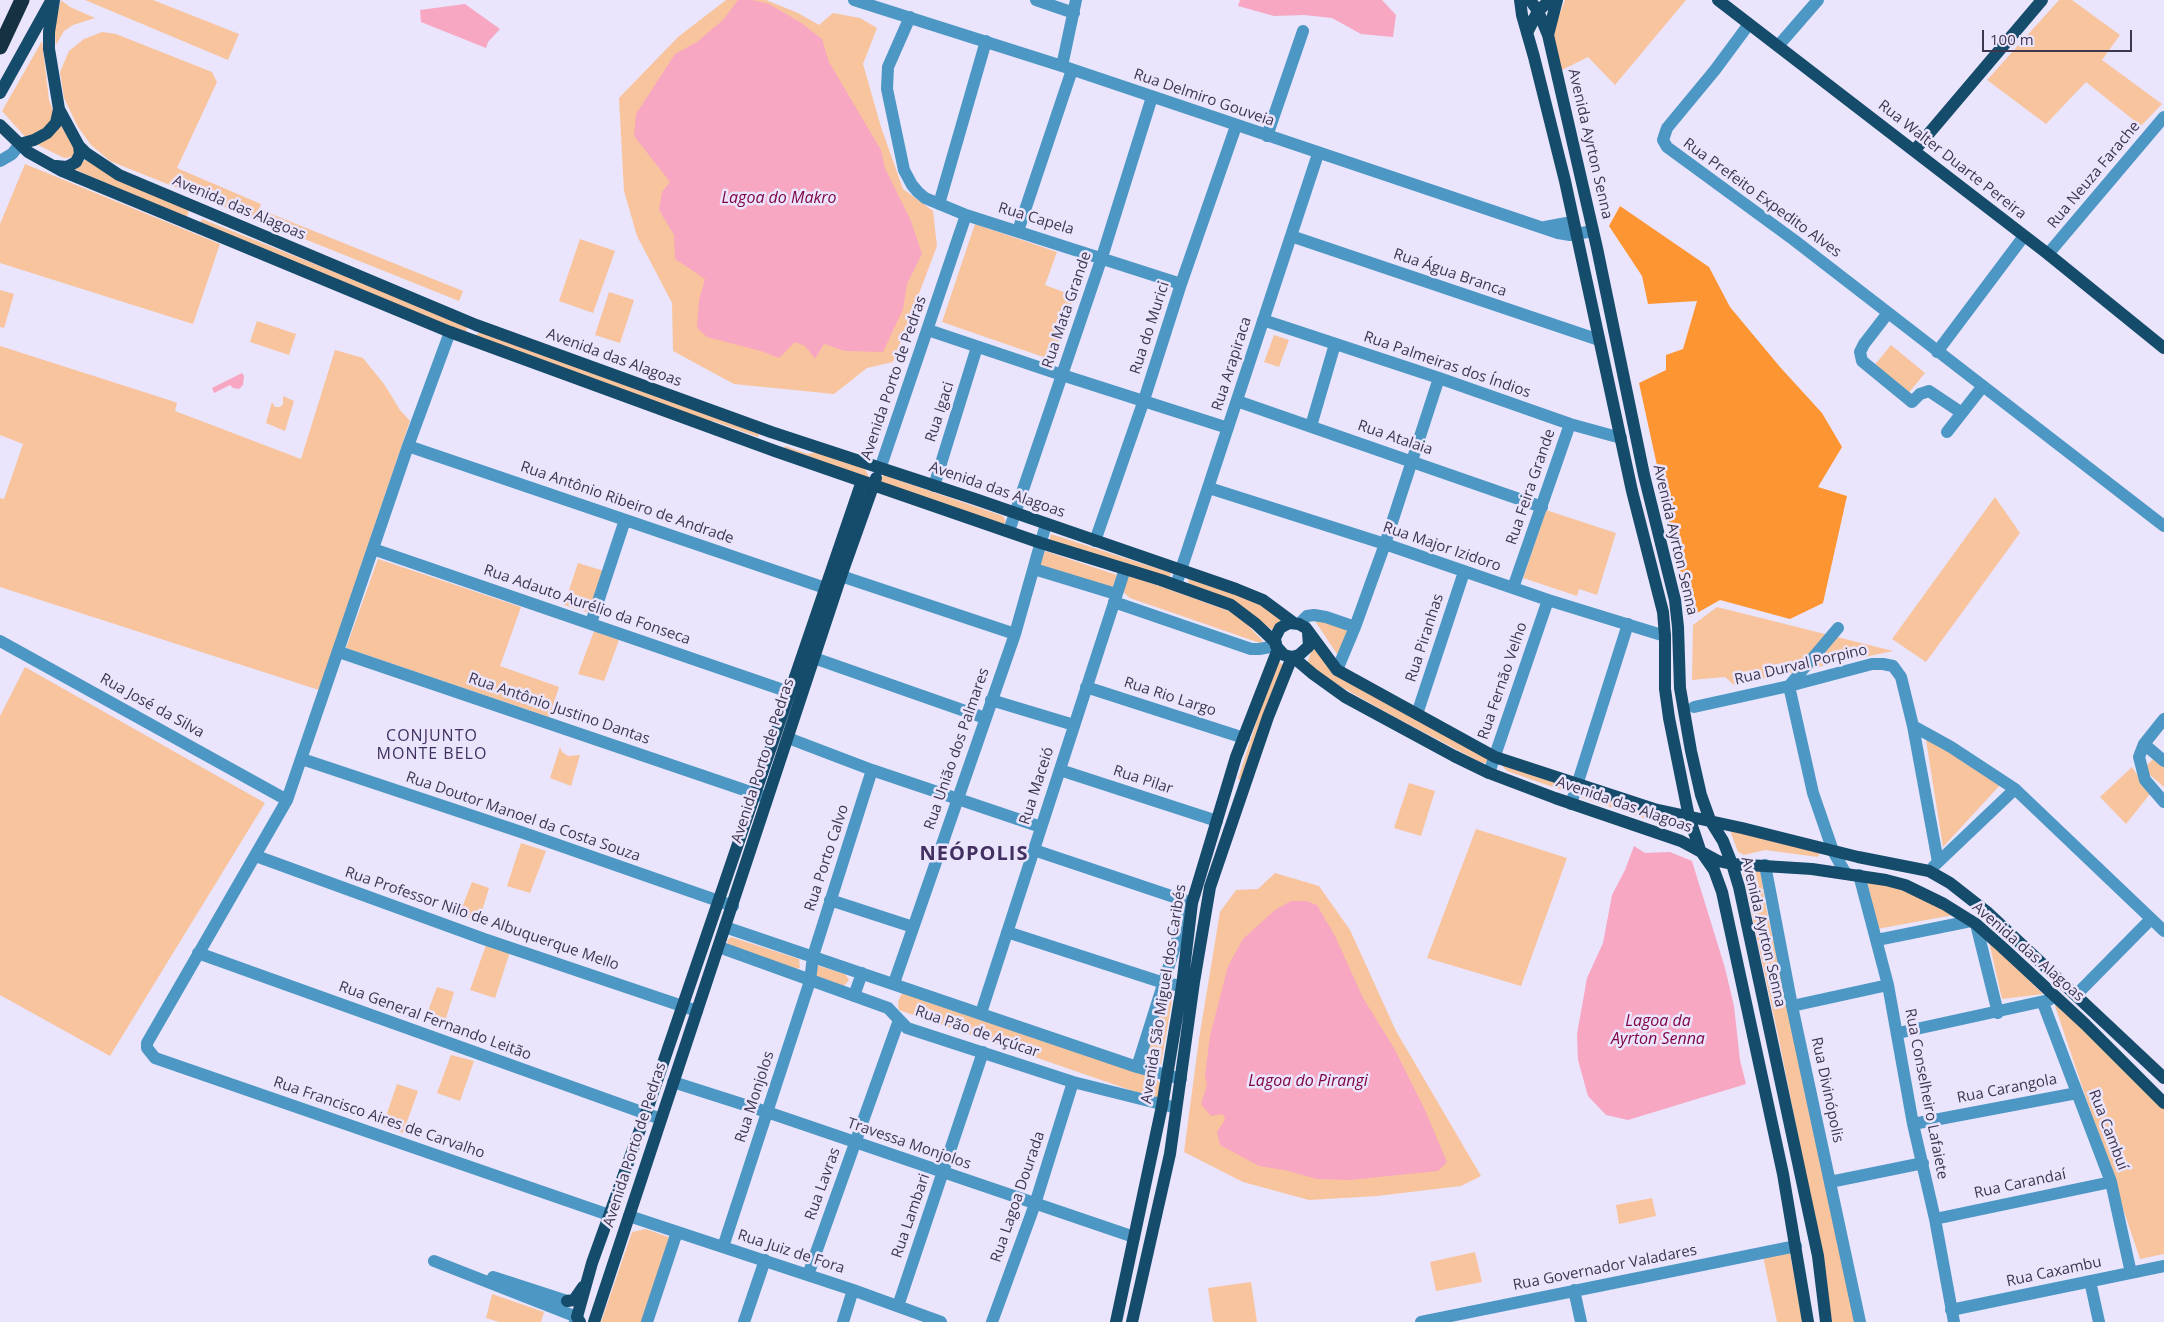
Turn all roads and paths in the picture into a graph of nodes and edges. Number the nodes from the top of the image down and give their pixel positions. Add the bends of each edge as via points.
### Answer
1 (22, 0) edge
2 (53, 0) edge
3 (854, 0) edge
4 (1036, 0) edge
5 (1076, 0) edge
6 (1520, 0) edge
7 (1550, 0) edge
8 (1558, 0) edge
9 (1718, 0) edge
10 (1818, 0) edge
11 (2042, 0) edge
12 (1534, 5) edge
13 (1074, 13) junction
14 (910, 17) junction
15 (1749, 24) junction
16 (1303, 31) dead end
17 (1527, 33) junction
18 (1548, 35) junction
19 (986, 41) junction
20 (1778, 46) junction
21 (0, 47) edge
22 (1067, 68) junction
23 (0, 93) edge
24 (1152, 97) junction
25 (59, 109) junction
26 (2164, 117) edge
27 (1236, 126) junction
28 (1, 130) edge
29 (1267, 136) junction
30 (20, 144) junction
31 (79, 146) junction
32 (1914, 151) junction
33 (1318, 154) junction
34 (0, 161) edge
35 (48, 165) junction
36 (939, 204) junction
37 (966, 215) junction
38 (189, 226) junction
39 (242, 226) junction
40 (1574, 228) junction
41 (1018, 231) junction
42 (1594, 231) junction
43 (1291, 236) junction
44 (2024, 236) junction
45 (2048, 254) junction
46 (1102, 257) junction
47 (1181, 284) junction
48 (1888, 313) junction
49 (1263, 320) junction
50 (476, 325) junction
51 (928, 330) junction
52 (450, 332) junction
53 (470, 340) junction
54 (1599, 340) junction
55 (1335, 344) junction
56 (978, 348) junction
57 (2164, 348) edge
58 (1937, 352) junction
59 (1062, 375) junction
60 (1439, 378) junction
61 (1983, 386) junction
62 (1144, 400) junction
63 (1237, 401) junction
64 (1962, 412) junction
65 (1570, 424) junction
66 (1312, 426) junction
67 (712, 428) junction
68 (1228, 428) junction
69 (771, 432) junction
70 (1947, 432) dead end
71 (1621, 438) junction
72 (408, 446) junction
73 (814, 447) junction
74 (776, 451) junction
75 (1625, 455) junction
76 (1412, 460) junction
77 (880, 468) junction
78 (1644, 475) junction
79 (868, 483) junction
80 (934, 486) junction
81 (1208, 488) junction
82 (1542, 507) junction
83 (1016, 514) junction
84 (625, 520) junction
85 (1046, 524) junction
86 (2164, 526) edge
87 (1009, 532) junction
88 (1095, 541) junction
89 (1041, 543) junction
90 (1385, 544) junction
91 (374, 549) junction
92 (1034, 569) junction
93 (1124, 569) junction
94 (1181, 571) junction
95 (1464, 572) junction
96 (841, 576) junction
97 (1176, 585) junction
98 (1513, 588) junction
99 (831, 590) junction
100 (1115, 598) junction
101 (1548, 600) junction
102 (591, 623) junction
103 (1628, 624) junction
104 (1300, 626) junction
105 (1355, 627) junction
106 (1838, 628) dead end
107 (1014, 634) junction
108 (1665, 636) junction
109 (0, 641) edge
110 (1277, 646) junction
111 (339, 652) junction
112 (1293, 657) junction
113 (814, 658) junction
114 (1337, 670) junction
115 (1789, 686) junction
116 (1086, 687) junction
117 (789, 692) junction
118 (991, 700) junction
119 (1694, 707) dead end
120 (1417, 714) junction
121 (985, 718) junction
122 (2164, 719) edge
123 (1074, 725) junction
124 (1913, 726) junction
125 (788, 738) junction
126 (1244, 738) junction
127 (2144, 744) junction
128 (1495, 757) junction
129 (302, 759) junction
130 (2164, 761) edge
131 (872, 770) junction
132 (1060, 770) junction
133 (1490, 773) junction
134 (1230, 779) junction
135 (1577, 784) junction
136 (1245, 785) junction
137 (2015, 789) junction
138 (755, 793) junction
139 (768, 798) junction
140 (956, 799) junction
141 (288, 800) junction
142 (2164, 802) edge
143 (1571, 804) junction
144 (1689, 817) junction
145 (1710, 820) junction
146 (1217, 821) junction
147 (1041, 826) junction
148 (1034, 850) junction
149 (1700, 850) junction
150 (1833, 851) junction
151 (256, 856) junction
152 (1938, 862) junction
153 (1732, 864) junction
154 (1765, 865) junction
155 (1929, 871) junction
156 (1828, 872) junction
157 (1853, 874) junction
158 (830, 900) junction
159 (717, 902) junction
160 (1190, 902) junction
161 (733, 906) junction
162 (2151, 919) junction
163 (1973, 922) junction
164 (725, 927) junction
165 (913, 927) junction
166 (2164, 930) edge
167 (1007, 932) junction
168 (1877, 940) junction
169 (719, 947) junction
170 (198, 953) junction
171 (813, 956) junction
172 (862, 972) junction
173 (810, 981) junction
174 (894, 983) junction
175 (1164, 983) junction
176 (1888, 985) junction
177 (1182, 986) junction
178 (2076, 995) junction
179 (854, 996) junction
180 (2056, 997) junction
181 (2043, 1003) junction
182 (682, 1006) junction
183 (1792, 1006) junction
184 (697, 1011) junction
185 (981, 1013) junction
186 (1998, 1013) junction
187 (899, 1020) junction
188 (1898, 1033) junction
189 (983, 1052) junction
190 (1137, 1067) junction
191 (1167, 1076) junction
192 (2164, 1078) edge
193 (1181, 1079) junction
194 (673, 1082) junction
195 (1073, 1082) junction
196 (2076, 1093) junction
197 (2164, 1103) edge
198 (1162, 1106) junction
199 (1177, 1108) junction
200 (767, 1112) junction
201 (646, 1113) junction
202 (661, 1119) junction
203 (1913, 1124) junction
204 (855, 1142) junction
205 (1923, 1163) junction
206 (943, 1173) junction
207 (1830, 1182) junction
208 (2111, 1182) junction
209 (1034, 1204) junction
210 (609, 1215) junction
211 (629, 1216) junction
212 (1935, 1218) junction
213 (677, 1232) junction
214 (1134, 1237) junction
215 (1796, 1246) junction
216 (723, 1247) junction
217 (765, 1260) junction
218 (434, 1261) dead end
219 (2164, 1266) edge
220 (2131, 1273) junction
221 (471, 1274) junction
222 (808, 1275) junction
223 (586, 1280) junction
224 (2090, 1282) junction
225 (853, 1290) junction
226 (1574, 1290) junction
227 (567, 1301) joint
228 (898, 1306) junction
229 (1952, 1316) edge
230 (578, 1318) edge
231 (594, 1320) edge
232 (647, 1322) edge
233 (744, 1322) edge
234 (843, 1322) edge
235 (941, 1322) edge
236 (992, 1322) edge
237 (1116, 1322) edge
238 (1132, 1322) edge
239 (1421, 1322) edge
240 (1581, 1322) edge
241 (1808, 1322) edge
242 (1826, 1322) edge
243 (1860, 1322) edge
244 (2099, 1322) edge

1 - 21 highway
2 - 23 main road
2 - 25 main road, Avenida das Alagoas via 49,50
3 - 14 street, Rua Delmiro Gouveia
4 - 13 street
5 - 13 street
6 - 12 main road via 1528,7
6 - 17 main road, Avenida Ayrton Senna
7 - 12 main road
8 - 18 main road
9 - 15 main road, Rua Walter Duarte Pereira
10 - 20 street
11 - 32 main road
12 - 17 main road
12 - 18 main road, Avenida Ayrton Senna
13 - 22 street
14 - 19 street, Rua Delmiro Gouveia
14 - 36 street, Rua Capela via 888,67 889,103 908,178 918,192
15 - 20 main road, Rua Walter Duarte Pereira
15 - 48 street, Rua Prefeito Expedito Alves via 1667,128 1665,144 1674,154 1787,234
16 - 29 street
17 - 40 main road, Avenida Ayrton Senna
18 - 42 main road, Avenida Ayrton Senna
19 - 22 street, Rua Delmiro Gouveia
19 - 36 street
20 - 32 main road, Rua Walter Duarte Pereira
22 - 24 street, Rua Delmiro Gouveia
22 - 41 street
24 - 27 street, Rua Delmiro Gouveia
24 - 46 street, Rua Mata Grande
25 - 30 main road via 56,123 47,133
25 - 31 main road, Avenida das Alagoas
26 - 45 street, Rua Neuza Farache
27 - 29 street, Rua Delmiro Gouveia
27 - 47 street, Rua do Murici
28 - 30 main road
29 - 33 street, Rua Delmiro Gouveia
30 - 34 street
30 - 35 main road
31 - 35 main road via 78,159 73,165
31 - 39 main road, Avenida das Alagoas via 93,160 119,176
32 - 44 main road, Rua Walter Duarte Pereira
33 - 40 street, Rua Delmiro Gouveia via 1543,228
33 - 43 street, Rua Arapiraca
35 - 38 main road
36 - 37 street, Rua Capela
37 - 41 street, Rua Capela
37 - 51 street, Avenida Porto de Pedras
38 - 39 main road via 196,217 205,216
38 - 52 main road
39 - 50 main road, Avenida das Alagoas
40 - 42 street, Rua Delmiro Gouveia
40 - 54 main road, Avenida Ayrton Senna
41 - 46 street, Rua Capela
42 - 78 main road, Avenida Ayrton Senna
43 - 49 street, Rua Arapiraca
43 - 54 street, Rua Água Branca
44 - 45 main road, Rua Walter Duarte Pereira
44 - 58 street
45 - 57 main road, Rua Walter Duarte Pereira
46 - 47 street, Rua Capela
46 - 59 street, Rua Mata Grande
47 - 62 street, Rua do Murici
48 - 58 street, Rua Prefeito Expedito Alves
48 - 64 street via 1862,348 1862,361 1912,402 1929,391
49 - 55 street, Rua Palmeiras dos Índios
49 - 63 street, Rua Arapiraca
50 - 53 main road
50 - 69 main road, Avenida das Alagoas
51 - 56 street
51 - 77 street, Avenida Porto de Pedras
52 - 53 main road
52 - 72 street
53 - 67 main road
54 - 71 main road, Avenida Ayrton Senna
55 - 60 street, Rua Palmeiras dos Índios
55 - 66 street
56 - 59 street
56 - 80 street, Rua Igaci
58 - 61 street, Rua Prefeito Expedito Alves
59 - 62 street
59 - 83 street, Rua Mata Grande
60 - 65 street, Rua Palmeiras dos Índios
60 - 76 street
61 - 64 street
61 - 86 street, Rua Prefeito Expedito Alves
62 - 68 street
62 - 88 street, Rua do Murici
63 - 66 street, Rua Atalaia
63 - 68 street, Rua Arapiraca
64 - 70 street
65 - 71 street, Rua Palmeiras dos Índios
65 - 82 street, Rua Feira Grande
66 - 76 street, Rua Atalaia
67 - 69 main road via 725,428 763,441
67 - 74 main road
68 - 81 street, Rua Arapiraca
69 - 73 main road, Avenida das Alagoas
71 - 75 main road, Avenida Ayrton Senna
72 - 84 street, Rua Antônio Ribeiro de Andrade
72 - 91 street
73 - 74 main road via 805,449 784,442
73 - 77 main road, Avenida das Alagoas
74 - 79 main road
75 - 78 main road via 1634,456
75 - 108 main road, Avenida Ayrton Senna via 1663,612
76 - 82 street, Rua Atalaia
76 - 90 street
77 - 79 main road, Avenida Porto de Pedras
77 - 80 main road, Avenida das Alagoas
78 - 145 main road, Avenida Ayrton Senna via 1675,600 1683,711 1700,795
79 - 87 main road
79 - 96 main road, Avenida Porto de Pedras
79 - 99 main road, Avenida Porto de Pedras
80 - 83 main road, Avenida das Alagoas
81 - 90 street, Rua Major Izidoro
81 - 94 street, Rua Arapiraca
82 - 98 street, Rua Feira Grande
83 - 85 main road, Avenida das Alagoas
83 - 87 street, Rua Mata Grande
84 - 99 street, Rua Antônio Ribeiro de Andrade
84 - 102 street
85 - 88 main road, Avenida das Alagoas
85 - 89 street, Rua União dos Palmares
87 - 89 main road
88 - 94 main road, Avenida das Alagoas
89 - 92 street, Rua União dos Palmares
89 - 93 main road
90 - 95 street, Rua Major Izidoro
90 - 105 street
91 - 102 street, Rua Adauto Aurélio da Fonseca
91 - 111 street
92 - 100 street
92 - 107 street, Rua União dos Palmares
93 - 97 main road
93 - 100 street, Rua Maceió
94 - 97 street, Rua Arapiraca
94 - 104 main road, Avenida das Alagoas via 1263,600
95 - 98 street, Rua Major Izidoro
95 - 120 street, Rua Piranhas
96 - 99 main road, Avenida Porto de Pedras
96 - 107 street
97 - 110 main road via 1231,605
98 - 101 street, Rua Major Izidoro
99 - 113 main road, Avenida Porto de Pedras
99 - 117 main road, Avenida Porto de Pedras
100 - 110 street via 1251,649
100 - 116 street, Rua Maceió
101 - 103 street, Rua Major Izidoro
101 - 128 street, Rua Fernão Velho
102 - 117 street, Rua Adauto Aurélio da Fonseca
103 - 108 street, Rua Major Izidoro
103 - 135 street
104 - 105 street via 1307,616 1314,615
104 - 110 main road via 1289,623 1280,628 1275,638
104 - 112 main road via 1309,646 1305,652
104 - 114 main road, Avenida das Alagoas
105 - 114 street
106 - 115 street
107 - 118 street, Rua União dos Palmares
108 - 144 main road, Avenida Ayrton Senna via 1665,689
109 - 141 street, Rua José da Silva
110 - 112 main road via 1284,654
110 - 126 main road, Avenida São Miguel dos Caribés
111 - 129 street
111 - 138 street, Rua Antônio Justino Dantas
112 - 133 main road, Avenida das Alagoas via 1345,697
112 - 136 main road, Avenida São Miguel dos Caribés
113 - 121 street
113 - 125 main road, Avenida Porto de Pedras
114 - 120 main road, Avenida das Alagoas
115 - 119 street, Rua Durval Porpino
115 - 124 street, Rua Durval Porpino via 1889,664 1897,669
115 - 150 street, Rua Conselheiro Lafaiete via 1813,793
116 - 123 street, Rua Maceió
116 - 126 street, Rua Rio Largo
117 - 138 main road, Avenida Porto de Pedras
118 - 121 street, Rua União dos Palmares
118 - 123 street
120 - 128 main road, Avenida das Alagoas
121 - 140 street, Rua União dos Palmares
122 - 127 street
123 - 132 street, Rua Maceió
124 - 137 street
124 - 152 street
125 - 131 street
125 - 139 main road, Avenida Porto de Pedras
126 - 134 main road, Avenida São Miguel dos Caribés
127 - 130 street
127 - 142 street via 2140,752 2140,768 2148,784
128 - 133 street, Rua Fernão Velho
128 - 135 main road, Avenida das Alagoas
129 - 141 street
129 - 159 street, Rua Doutor Manoel da Costa Souza
131 - 140 street
131 - 158 street, Rua Porto Calvo
132 - 146 street, Rua Pilar
132 - 147 street, Rua Maceió
133 - 143 main road, Avenida das Alagoas
134 - 136 main road
134 - 146 main road, Avenida São Miguel dos Caribés
135 - 143 street
135 - 144 main road, Avenida das Alagoas
136 - 193 main road, Avenida São Miguel dos Caribés via 1210,887
137 - 152 street
137 - 162 street
138 - 139 street, Rua Antônio Justino Dantas
138 - 159 main road, Avenida Porto de Pedras
139 - 161 main road, Avenida Porto de Pedras
140 - 147 street
140 - 165 street, Rua União dos Palmares
141 - 151 street
143 - 149 main road, Avenida das Alagoas
144 - 145 main road, Avenida das Alagoas
144 - 149 main road, Avenida Ayrton Senna
145 - 150 main road, Avenida das Alagoas
145 - 153 main road, Avenida Ayrton Senna
146 - 160 main road, Avenida São Miguel dos Caribés
147 - 148 street, Rua Maceió
148 - 160 street
148 - 167 street, Rua Maceió
149 - 153 main road, Avenida das Alagoas via 1718,861
149 - 215 main road, Avenida Ayrton Senna via 1714,870 1722,892
150 - 155 main road, Avenida das Alagoas
150 - 156 street
150 - 157 street, Rua Conselheiro Lafaiete
151 - 170 street
151 - 182 street, Rua Professor Nilo de Albuquerque Mello via 484,939
152 - 155 street
153 - 154 main road, Avenida das Alagoas
153 - 242 main road, Avenida Ayrton Senna via 1817,1248
154 - 156 main road, Avenida das Alagoas
154 - 183 street, Rua Divinópolis
155 - 178 main road, Avenida das Alagoas via 1987,912
156 - 157 main road, Avenida das Alagoas
157 - 163 main road, Avenida das Alagoas via 1906,886
157 - 168 street, Rua Conselheiro Lafaiete
158 - 165 street
158 - 171 street, Rua Porto Calvo
159 - 161 street, Rua Doutor Manoel da Costa Souza
159 - 182 main road, Avenida Porto de Pedras
160 - 175 street, Avenida São Miguel dos Caribés
160 - 177 main road, Avenida São Miguel dos Caribés
161 - 164 main road, Avenida Porto de Pedras
162 - 166 street
162 - 178 street
163 - 168 street
163 - 180 main road, Avenida das Alagoas
163 - 186 street
164 - 169 main road, Avenida Porto de Pedras
164 - 171 street, Rua Pão de Açúcar
165 - 174 street, Rua União dos Palmares
167 - 175 street
167 - 185 street, Rua Maceió
168 - 176 street, Rua Conselheiro Lafaiete
169 - 173 street, Rua Pão de Açúcar
169 - 184 main road, Avenida Porto de Pedras
170 - 201 street, Rua General Fernando Leitão
170 - 210 street, Rua Francisco Aires de Carvalho via 147,1043 148,1051 155,1058
171 - 172 street, Rua Pão de Açúcar
171 - 173 street, Rua Monjolos
172 - 174 street, Rua Pão de Açúcar
172 - 179 street
173 - 179 street, Rua Pão de Açúcar
173 - 200 street, Rua Monjolos
174 - 185 street, Rua Pão de Açúcar
175 - 177 street
175 - 190 street, Avenida São Miguel dos Caribés
176 - 183 street
176 - 188 street, Rua Conselheiro Lafaiete
177 - 191 main road, Avenida São Miguel dos Caribés
178 - 192 main road, Avenida das Alagoas
179 - 187 street, Rua Pão de Açúcar via 888,1008
180 - 181 street
180 - 197 main road, Avenida das Alagoas
181 - 186 street
181 - 196 street, Rua Cambuí
182 - 184 street, Rua Professor Nilo de Albuquerque Mello
182 - 201 main road, Avenida Porto de Pedras
183 - 207 street, Rua Divinópolis
184 - 194 main road, Avenida Porto de Pedras
185 - 190 street, Rua Pão de Açúcar
186 - 188 street
187 - 189 street, Rua Pão de Açúcar via 908,1028
187 - 204 street, Rua Lavras
188 - 203 street, Rua Conselheiro Lafaiete
189 - 195 street, Rua Pão de Açúcar
189 - 206 street, Rua Lambari
190 - 191 street, Rua Pão de Açúcar
191 - 193 street, Rua Pão de Açúcar
191 - 198 main road, Avenida São Miguel dos Caribés
193 - 199 main road, Avenida São Miguel dos Caribés
194 - 200 street, Travessa Monjolos
194 - 202 main road, Avenida Porto de Pedras
195 - 198 street, Rua Pão de Açúcar
195 - 209 street, Rua Lagoa Dourada
196 - 203 street, Rua Carangola
196 - 208 street, Rua Cambuí
198 - 199 street, Rua Pão de Açúcar
198 - 214 main road, Avenida São Miguel dos Caribés
199 - 238 main road, Avenida São Miguel dos Caribés via 1170,1154
200 - 204 street, Travessa Monjolos
200 - 216 street, Rua Monjolos
201 - 202 street, Rua General Fernando Leitão
201 - 210 main road, Avenida Porto de Pedras
202 - 211 main road, Avenida Porto de Pedras
203 - 205 street, Rua Conselheiro Lafaiete
204 - 206 street, Travessa Monjolos
204 - 222 street, Rua Lavras
205 - 207 street
205 - 212 street, Rua Conselheiro Lafaiete
206 - 209 street, Travessa Monjolos
206 - 228 street, Rua Lambari
207 - 243 street, Rua Divinópolis
208 - 212 street, Rua Carandaí
208 - 220 street, Rua Cambuí
209 - 214 street, Travessa Monjolos
209 - 236 street, Rua Lagoa Dourada
210 - 223 main road, Avenida Porto de Pedras
211 - 213 street, Rua Juiz de Fora
211 - 231 main road, Avenida Porto de Pedras
212 - 229 street, Rua Conselheiro Lafaiete
213 - 216 street, Rua Juiz de Fora
213 - 232 street
214 - 237 main road, Avenida São Miguel dos Caribés
215 - 226 street, Rua Governador Valadares
215 - 241 main road, Avenida Ayrton Senna
216 - 217 street, Rua Juiz de Fora
217 - 222 street, Rua Juiz de Fora
217 - 233 street
218 - 221 street
219 - 220 street, Rua Caxambu
220 - 224 street, Rua Caxambu
221 - 227 street via 484,1274
221 - 230 street via 479,1280
222 - 225 street, Rua Juiz de Fora
223 - 227 main road via 578,1296
223 - 230 main road, Avenida Porto de Pedras
224 - 229 street, Rua Caxambu
224 - 244 street
225 - 228 street, Rua Juiz de Fora
225 - 234 street
226 - 239 street, Rua Governador Valadares
226 - 240 street
228 - 235 street, Rua Juiz de Fora
230 - 231 main road, Avenida Porto de Pedras

